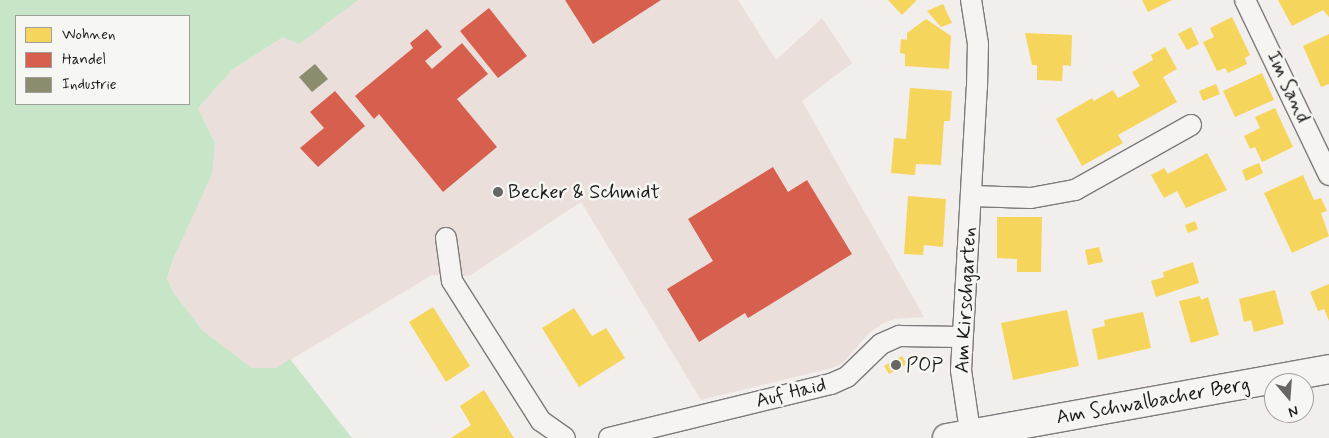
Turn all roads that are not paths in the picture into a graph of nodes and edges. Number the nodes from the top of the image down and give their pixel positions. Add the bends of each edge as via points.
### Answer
1 (971, 0) edge
2 (1245, 0) edge
3 (1191, 125) dead end
4 (1329, 175) edge
5 (972, 196) junction
6 (446, 238) dead end
7 (961, 337) junction
8 (1329, 369) edge
9 (965, 437) edge
10 (565, 438) edge
11 (609, 438) edge

1 - 5 street, Am Kirschgarten via 978,44
2 - 4 street, Im Sand
3 - 5 street via 1075,190 1031,198
5 - 7 street, Am Kirschgarten
6 - 10 street via 452,280 541,421
7 - 9 street, Am Kirschgarten
7 - 11 street, Auf Haid via 898,336 881,344 847,377 831,384
8 - 9 main road, Am Schwalbacher Berg

